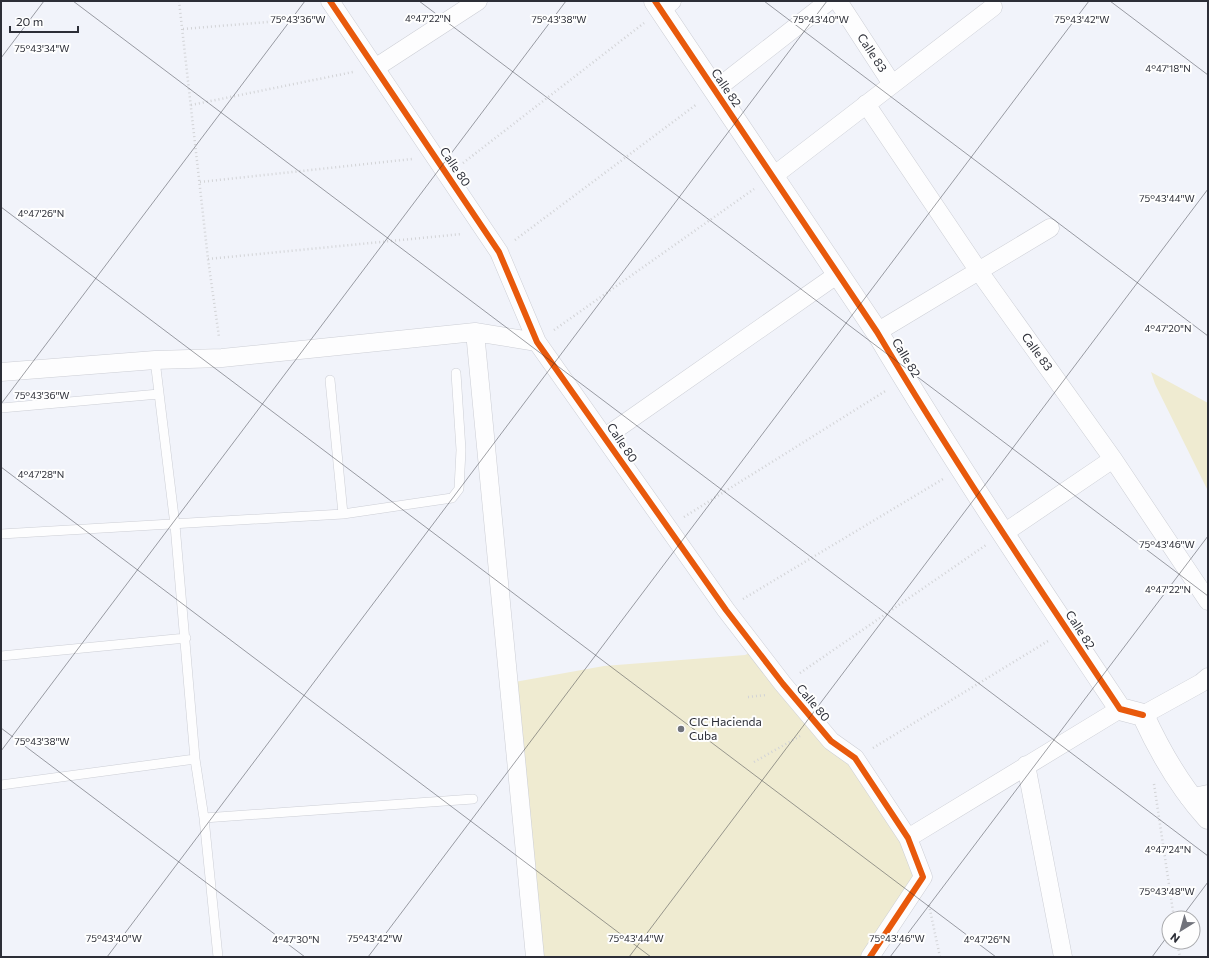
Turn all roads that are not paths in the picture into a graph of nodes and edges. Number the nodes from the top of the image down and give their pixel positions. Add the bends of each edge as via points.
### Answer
1 (478, 1) edge
2 (829, 1) edge
3 (838, 1) edge
4 (663, 4) edge
5 (335, 8) edge
6 (993, 8) dead end
7 (375, 68) junction
8 (892, 84) junction
9 (715, 90) junction
10 (866, 104) junction
11 (772, 176) junction
12 (1050, 228) dead end
13 (978, 270) junction
14 (838, 274) junction
15 (475, 332) junction
16 (877, 332) junction
17 (537, 342) junction
18 (155, 360) junction
19 (1, 372) edge
20 (456, 373) dead end
21 (330, 380) dead end
22 (159, 394) junction
23 (1, 408) edge
24 (605, 437) junction
25 (1113, 459) junction
26 (344, 514) junction
27 (175, 525) junction
28 (1004, 533) junction
29 (1, 534) edge
30 (1208, 601) edge
31 (186, 638) junction
32 (1, 656) edge
33 (1208, 677) edge
34 (1120, 709) junction
35 (1143, 715) junction
36 (195, 759) junction
37 (1026, 765) junction
38 (1, 785) edge
39 (1199, 796) edge
40 (473, 799) dead end
41 (204, 818) junction
42 (1208, 818) edge
43 (908, 838) junction
44 (218, 957) edge
45 (535, 957) edge
46 (870, 957) edge
47 (1063, 957) edge

1 - 7 street
2 - 9 street
3 - 8 street, Calle 83
4 - 9 street, Calle 82
5 - 7 street, Calle 80
6 - 8 street
7 - 17 street, Calle 80 via 498,252
8 - 10 street
9 - 11 street, Calle 82
10 - 11 street
10 - 13 street, Calle 83
11 - 14 street, Calle 82
12 - 13 street
13 - 16 street
13 - 25 street, Calle 83
14 - 16 street, Calle 82
14 - 24 street
15 - 17 street
15 - 18 street via 222,358
15 - 45 street
16 - 28 street, Calle 82
17 - 24 street, Calle 80
18 - 19 street
18 - 22 lane
20 - 26 lane via 461,450 459,489 452,498
21 - 26 lane
22 - 23 lane
22 - 27 lane
24 - 43 street, Calle 80 via 726,610 831,741 855,758
25 - 28 street
25 - 30 street, Calle 83
26 - 27 lane
27 - 29 lane
27 - 31 lane
28 - 34 street, Calle 82
31 - 32 lane
31 - 36 lane
33 - 35 street
34 - 35 street
34 - 37 street
35 - 39 street via 1157,747
36 - 38 lane
36 - 41 lane
37 - 43 street
37 - 47 street
39 - 42 street
40 - 41 lane
41 - 44 lane
43 - 46 street, Calle 80 via 923,877

